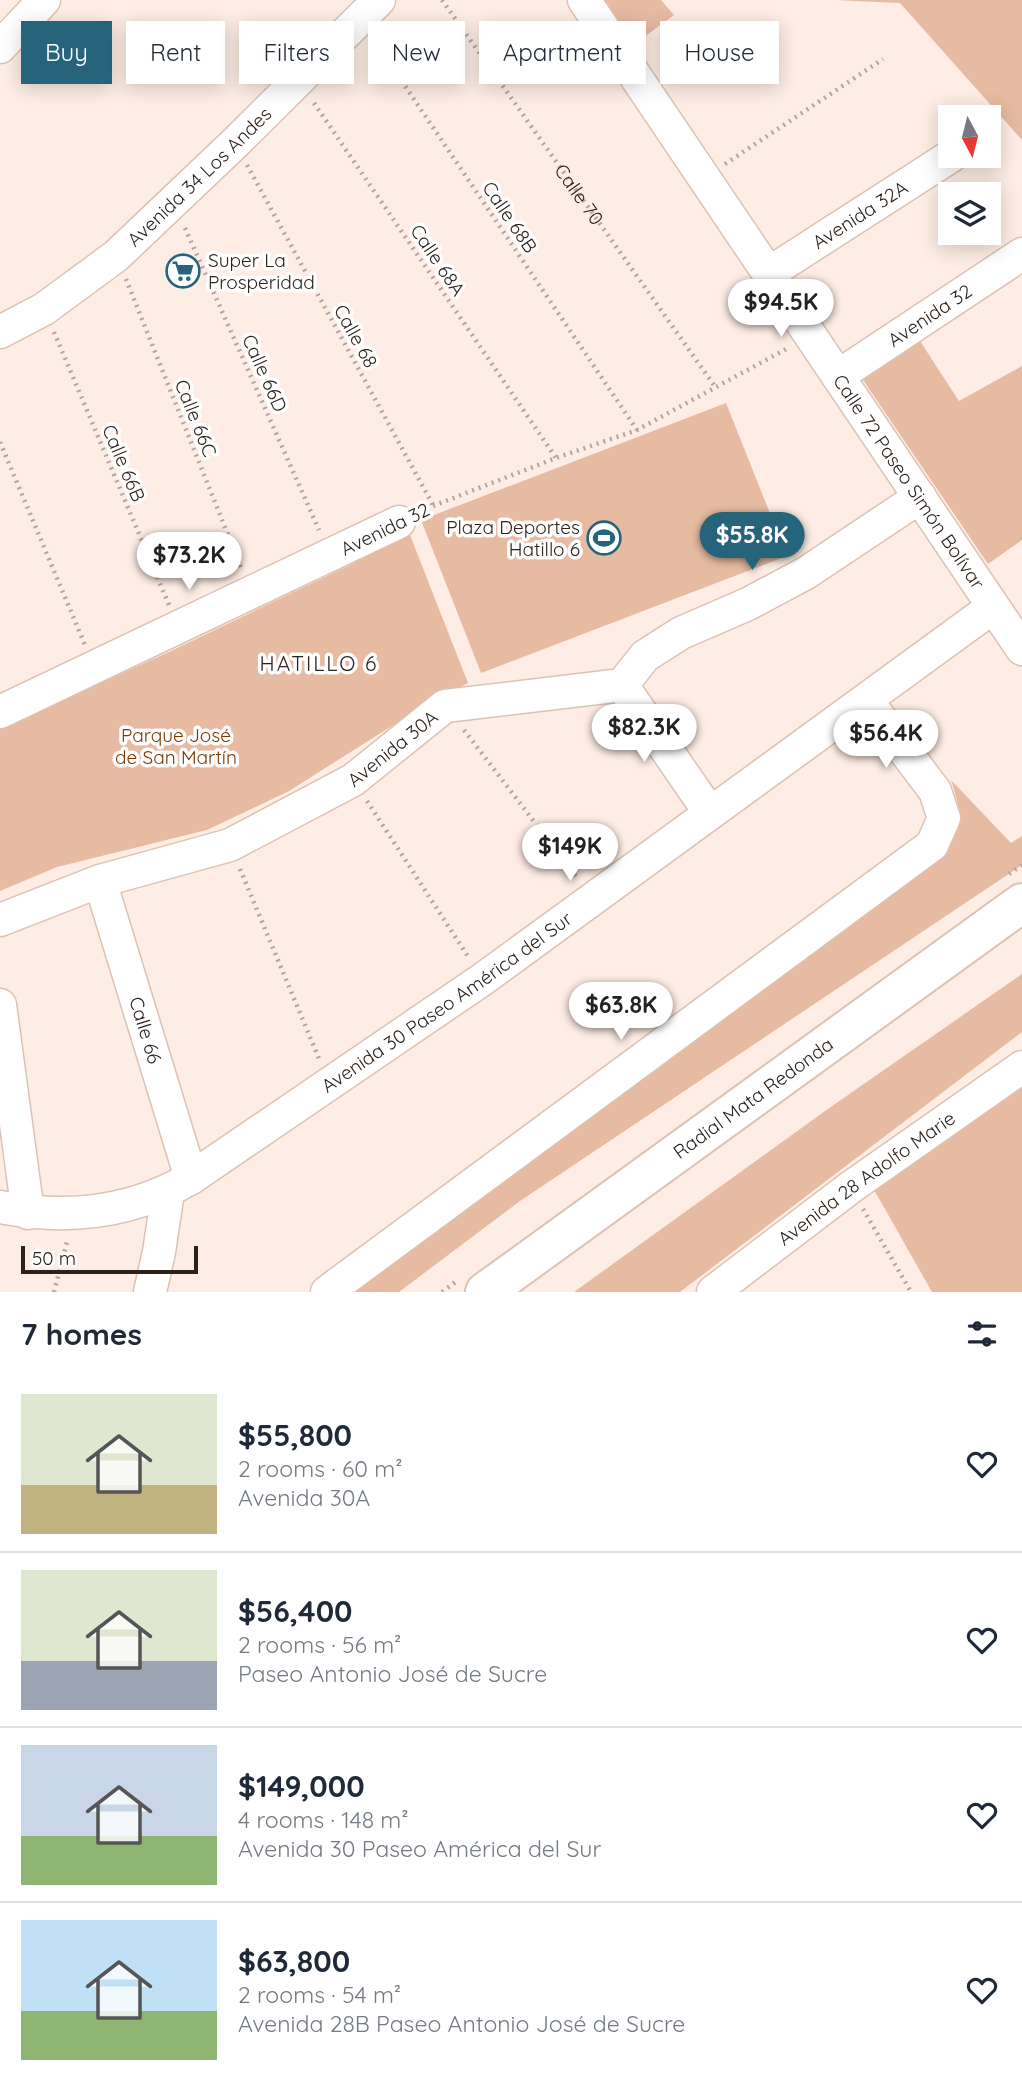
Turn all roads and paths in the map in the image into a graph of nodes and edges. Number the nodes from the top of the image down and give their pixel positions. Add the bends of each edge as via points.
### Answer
1 (44, 0) edge
2 (442, 0) edge
3 (584, 0) edge
4 (369, 10) edge
5 (354, 24) edge
6 (0, 47) edge
7 (883, 59) dead end
8 (292, 84) edge
9 (300, 84) edge
10 (235, 143) junction
11 (938, 164) edge
12 (704, 178) junction
13 (173, 202) junction
14 (1022, 254) edge
15 (116, 256) junction
16 (769, 274) junction
17 (44, 309) junction
18 (0, 332) edge
19 (810, 335) junction
20 (838, 376) junction
21 (716, 388) junction
22 (637, 430) junction
23 (0, 442) edge
24 (556, 458) junction
25 (919, 497) junction
26 (433, 505) junction
27 (399, 522) joint
28 (331, 555) junction
29 (250, 591) junction
30 (993, 607) junction
31 (178, 627) junction
32 (1022, 649) edge
33 (95, 668) junction
34 (622, 685) junction
35 (867, 701) junction
36 (445, 706) junction
37 (0, 712) edge
38 (353, 780) junction
39 (710, 813) junction
40 (230, 845) junction
41 (100, 881) junction
42 (594, 899) junction
43 (1022, 903) edge
44 (0, 920) edge
45 (483, 979) junction
46 (0, 1005) edge
47 (1022, 1067) edge
48 (330, 1084) junction
49 (180, 1185) junction
50 (851, 1187) junction
51 (14, 1210) edge
52 (74, 1214) junction
53 (54, 1292) edge
54 (150, 1292) edge
55 (327, 1292) edge
56 (485, 1292) edge
57 (713, 1292) edge
58 (911, 1292) edge

1 - 6 street
2 - 21 path, Calle 70
3 - 12 street, Calle 72 Paseo Simón Bolívar
4 - 5 street, Avenida 34 Los Andes
4 - 22 path, Calle 68B
7 - 12 path
8 - 10 street, Avenida 34 Los Andes
9 - 24 path, Calle 68A
10 - 13 street, Avenida 34 Los Andes
10 - 26 path, Calle 68
11 - 16 street, Avenida 32A
12 - 16 street, Calle 72 Paseo Simón Bolívar
13 - 15 street, Avenida 34 Los Andes
13 - 28 path, Calle 66D
14 - 20 street, Avenida 32
15 - 17 street, Avenida 34 Los Andes
15 - 29 path, Calle 66C
16 - 19 street, Calle 72 Paseo Simón Bolívar
17 - 18 street, Avenida 34 Los Andes
17 - 31 path, Calle 66B
19 - 20 street, Calle 72 Paseo Simón Bolívar
19 - 21 path, Avenida 32
20 - 25 street, Calle 72 Paseo Simón Bolívar
21 - 22 path, Avenida 32
22 - 24 path, Avenida 32
23 - 33 path
24 - 26 path, Avenida 32
25 - 30 street, Calle 72 Paseo Simón Bolívar
25 - 34 street via 806,573 681,633 645,656
26 - 27 path, Avenida 32
27 - 28 street, Avenida 32
28 - 29 street, Avenida 32
29 - 31 street, Avenida 32
30 - 32 street, Calle 72 Paseo Simón Bolívar
30 - 35 street, Avenida 30 Paseo América del Sur
31 - 33 street, Avenida 32
33 - 37 street, Avenida 32
34 - 36 street, Avenida 30A
34 - 39 street
35 - 39 street, Avenida 30 Paseo América del Sur
35 - 55 street via 934,791 944,818 932,845
36 - 38 street, Avenida 30A
36 - 42 path
38 - 40 street, Avenida 30A
38 - 45 path
39 - 42 street, Avenida 30 Paseo América del Sur
40 - 41 street, Avenida 30A
40 - 48 path
41 - 44 street, Avenida 30A
41 - 49 street, Calle 66
42 - 45 street, Avenida 30 Paseo América del Sur
43 - 56 main road, Radial Mata Redonda
45 - 48 street, Avenida 30 Paseo América del Sur
46 - 51 street
47 - 50 street, Avenida 28 Adolfo Marie
48 - 49 street, Avenida 30 Paseo América del Sur
49 - 52 street, Avenida 30 Paseo América del Sur via 128,1207
49 - 54 street, Calle 66
50 - 57 street, Avenida 28 Adolfo Marie
50 - 58 path
51 - 52 street, Avenida 30 Paseo América del Sur
52 - 53 path

